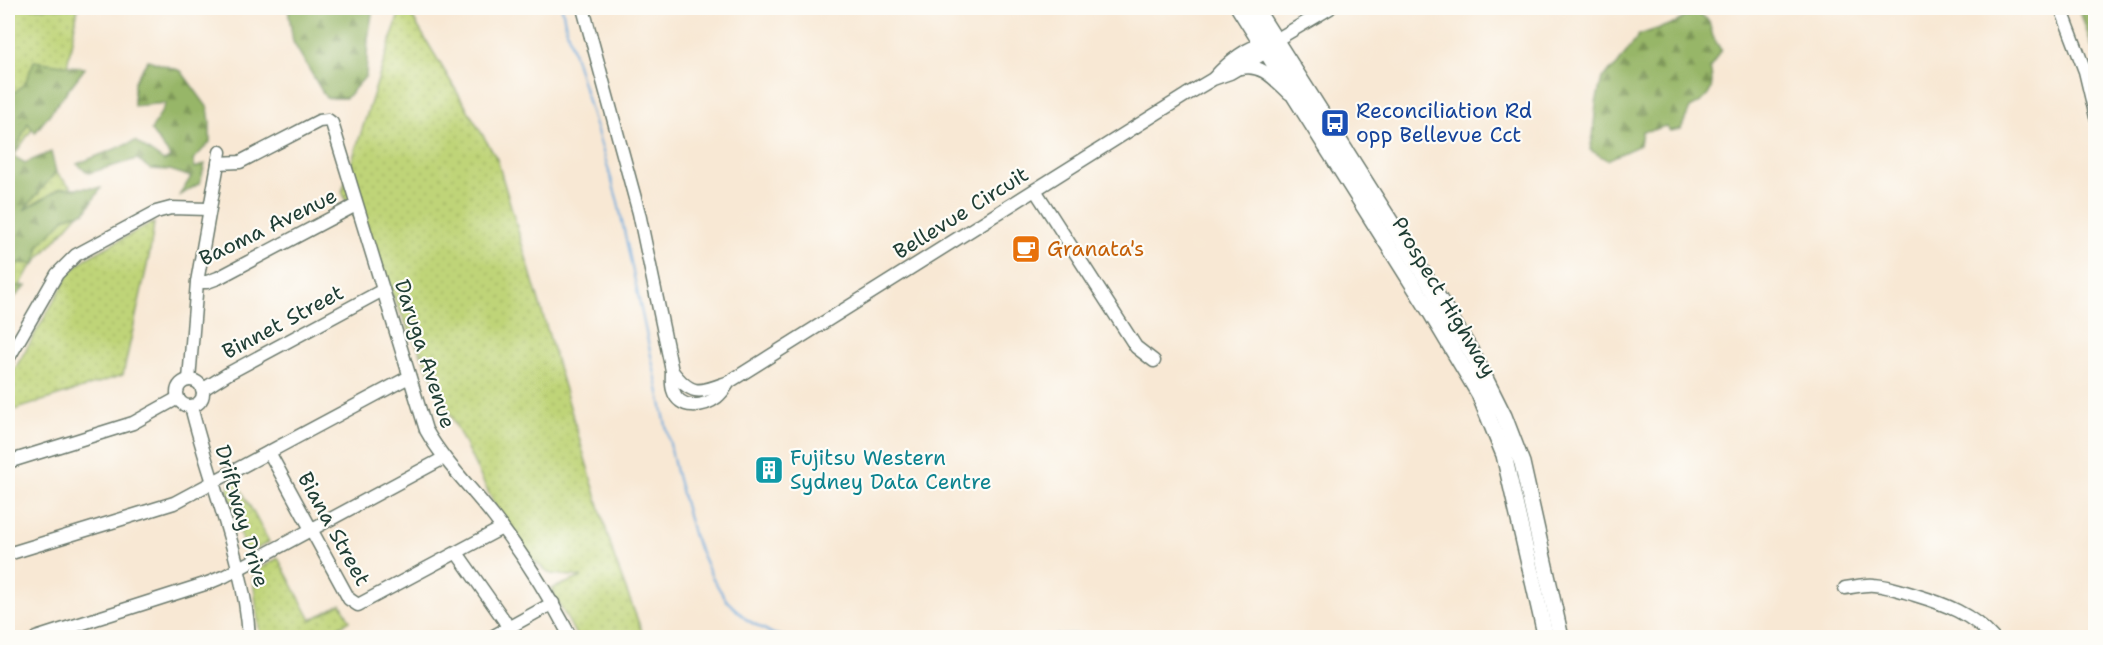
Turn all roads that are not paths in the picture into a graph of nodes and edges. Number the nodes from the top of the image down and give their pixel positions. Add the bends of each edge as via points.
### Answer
1 (583, 8) edge
2 (1239, 8) edge
3 (1255, 8) edge
4 (1330, 8) edge
5 (2061, 8) edge
6 (1268, 45) junction
7 (1238, 69) junction
8 (1213, 79) junction
9 (1297, 100) junction
10 (2096, 117) edge
11 (1035, 190) junction
12 (356, 205) junction
13 (208, 209) junction
14 (197, 282) junction
15 (383, 290) junction
16 (8, 359) edge
17 (1154, 361) dead end
18 (409, 377) junction
19 (189, 380) junction
20 (202, 390) junction
21 (178, 398) junction
22 (191, 406) junction
23 (269, 452) junction
24 (444, 458) junction
25 (8, 462) edge
26 (212, 482) junction
27 (502, 528) junction
28 (313, 530) junction
29 (457, 553) junction
30 (8, 554) edge
31 (239, 569) junction
32 (1845, 588) dead end
33 (555, 606) junction
34 (509, 634) edge
35 (36, 638) edge
36 (249, 638) edge
37 (490, 638) edge
38 (571, 638) edge
39 (1546, 638) edge
40 (1561, 638) edge
41 (1993, 638) edge

1 - 11 street, Bellevue Circuit via 639,213 672,371 686,387 697,392 729,382
2 - 6 main road, Prospect Highway
3 - 6 main road, Prospect Highway
4 - 6 street
5 - 10 street via 2085,71
6 - 7 street, Bellevue Circuit
6 - 8 street, Bellevue Circuit via 1224,66
6 - 9 main road, Prospect Highway
6 - 40 main road, Prospect Highway via 1430,284 1504,416 1522,463
7 - 8 street, Bellevue Circuit
7 - 9 street via 1261,69
8 - 11 street, Bellevue Circuit
9 - 39 main road, Prospect Highway via 1479,394 1504,455
11 - 17 street via 1136,347
12 - 13 street, Daruga Avenue via 328,120 240,162 219,158
12 - 14 street, Baoma Avenue via 218,278
12 - 15 street, Daruga Avenue
13 - 14 street
13 - 16 street via 171,208 156,212 76,255 57,274
14 - 19 street
15 - 18 street, Daruga Avenue
15 - 20 street, Binnet Street
18 - 23 street
18 - 24 street, Daruga Avenue via 426,430
19 - 20 street
19 - 21 street via 179,386
20 - 22 street via 199,402
21 - 22 street
21 - 25 street via 133,423
22 - 26 street, Driftway Drive
23 - 26 street
23 - 28 street, Biana Street
24 - 27 street, Daruga Avenue
24 - 28 street
26 - 30 street via 163,508
26 - 31 street, Driftway Drive
27 - 29 street, Biana Street
27 - 33 street, Daruga Avenue
28 - 29 street, Biana Street via 349,599 358,605
28 - 31 street
29 - 34 street
31 - 35 street via 208,584
31 - 36 street, Driftway Drive
32 - 41 street via 1892,588 1944,604 1976,621
33 - 34 street
33 - 38 street, Daruga Avenue
34 - 37 street

